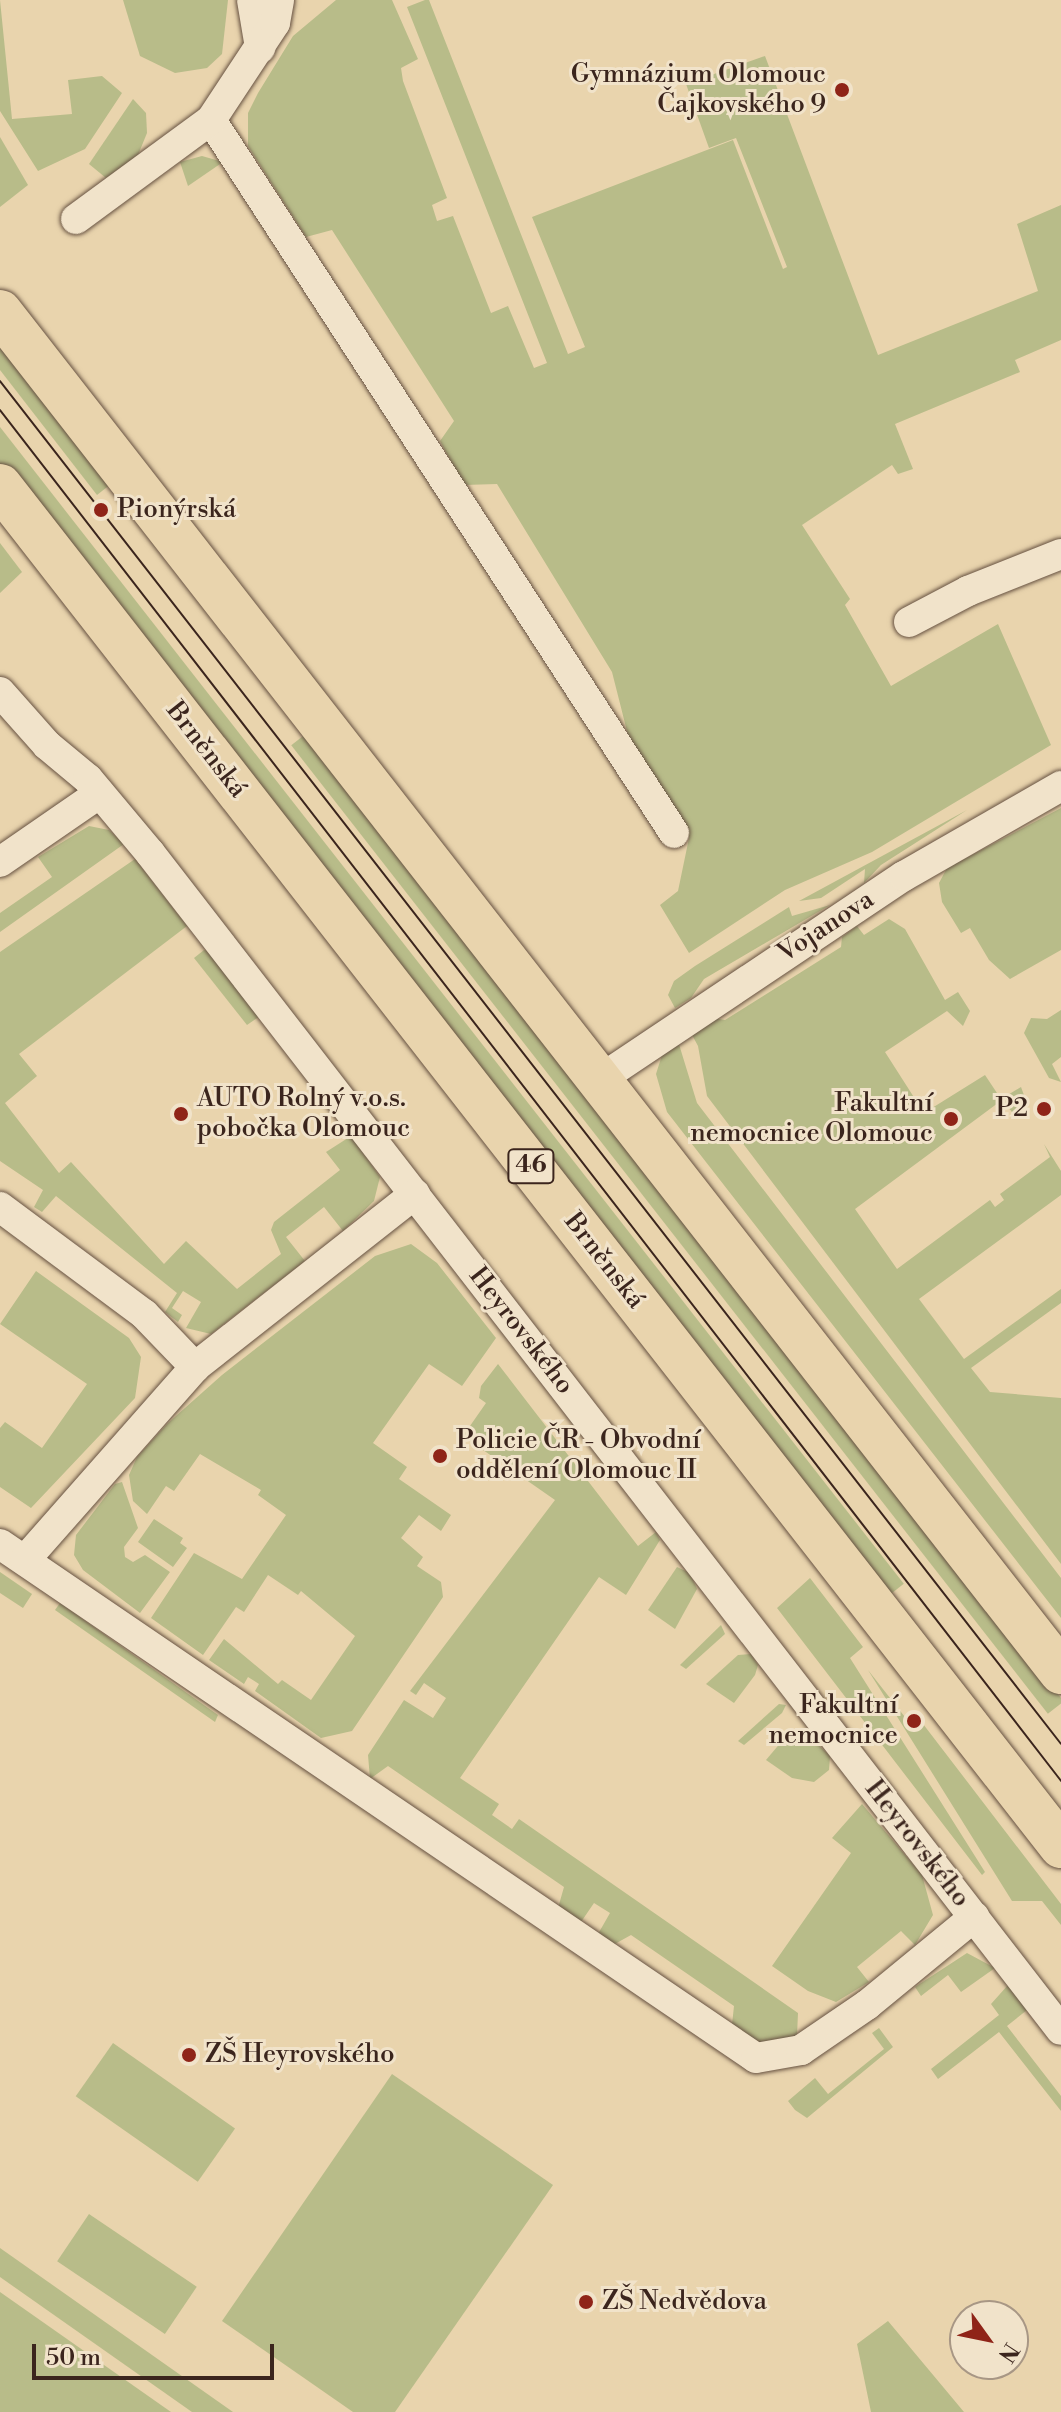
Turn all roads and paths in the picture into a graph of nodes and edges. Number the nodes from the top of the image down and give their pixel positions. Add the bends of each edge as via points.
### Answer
1 (252, 0) edge
2 (279, 0) edge
3 (260, 48) junction
4 (211, 120) junction
5 (76, 219) dead end
6 (0, 312) edge
7 (0, 486) edge
8 (1061, 554) edge
9 (909, 622) dead end
10 (0, 692) edge
11 (1061, 786) edge
12 (100, 793) junction
13 (674, 833) dead end
14 (0, 862) edge
15 (599, 1080) junction
16 (415, 1194) junction
17 (0, 1207) edge
18 (195, 1367) junction
19 (12, 1552) edge
20 (1061, 1672) edge
21 (1061, 1846) edge
22 (974, 1917) junction
23 (1061, 2030) edge

1 - 3 street
2 - 3 street via 275,23
3 - 4 street
4 - 5 street
4 - 13 street
6 - 15 main road
7 - 21 main road, Brněnská / 46
8 - 9 street via 968,591
10 - 12 street
11 - 15 street, Vojanova via 904,876
12 - 14 street
12 - 16 street
15 - 20 main road
16 - 18 street, Heyrovského
16 - 22 street, Heyrovského
17 - 18 street via 144,1314
18 - 19 street, Heyrovského
19 - 22 street, Heyrovského via 756,2058 801,2050 867,2005
22 - 23 street, Heyrovského

